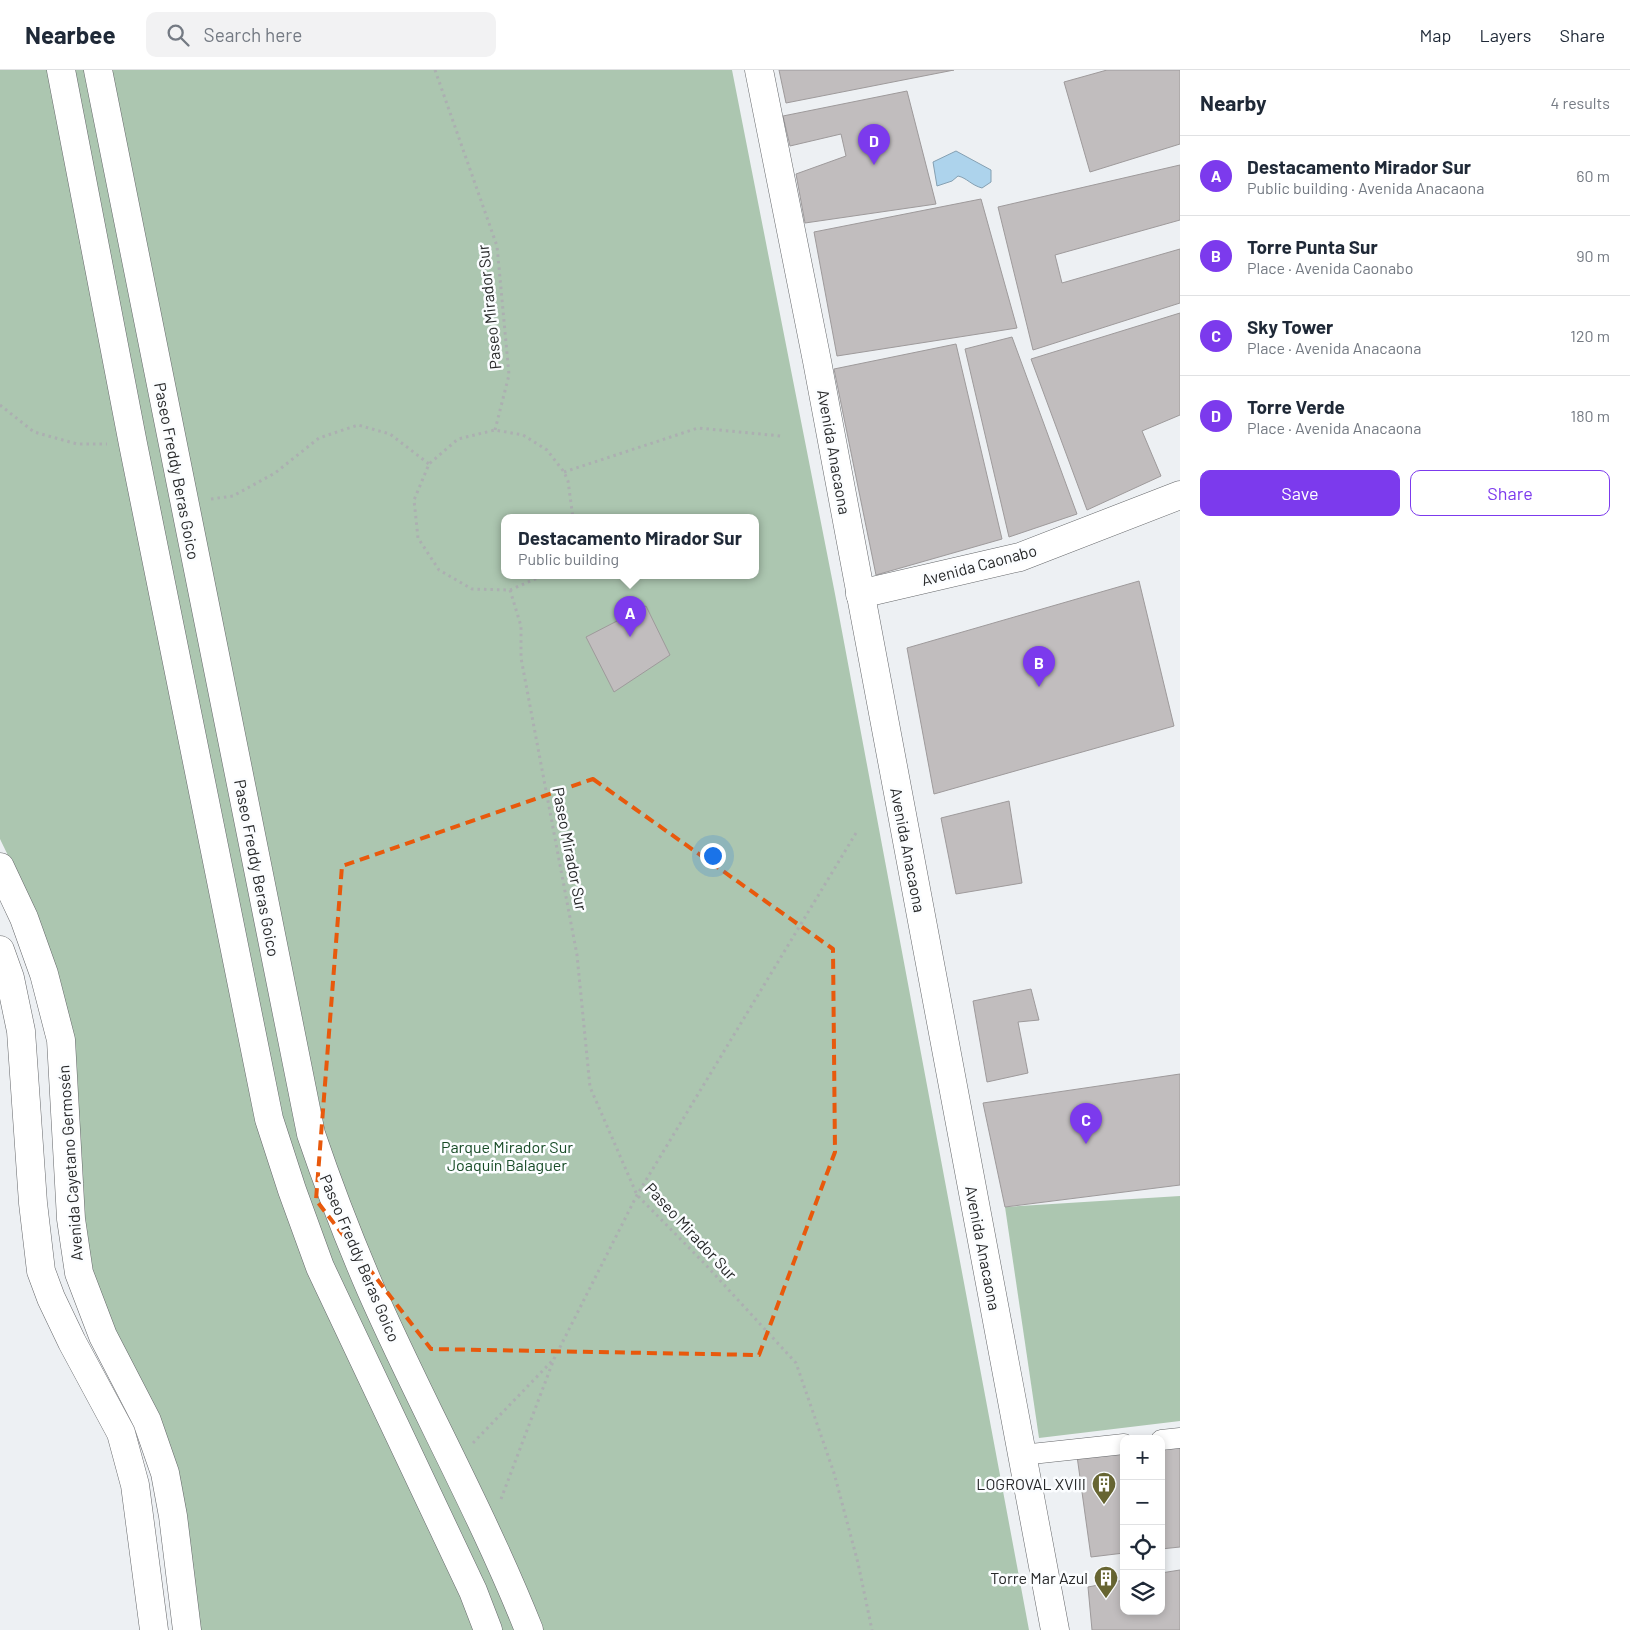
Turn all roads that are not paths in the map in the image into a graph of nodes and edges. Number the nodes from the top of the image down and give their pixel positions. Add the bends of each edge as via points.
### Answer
1 (60, 70) edge
2 (98, 70) edge
3 (759, 70) edge
4 (1180, 495) edge
5 (860, 594) junction
6 (0, 867) edge
7 (0, 950) edge
8 (1180, 1438) edge
9 (1165, 1440) edge
10 (1120, 1444) edge
11 (1022, 1455) junction
12 (154, 1630) edge
13 (187, 1630) edge
14 (488, 1630) edge
15 (528, 1630) edge
16 (1055, 1630) edge

1 - 14 street via 269,1119 320,1267 473,1591
2 - 15 street, Paseo Freddy Beras Goico via 311,1134 331,1193 372,1291 506,1573
3 - 5 street, Avenida Anacaona
4 - 5 street, Avenida Caonabo via 1020,557
5 - 11 street, Avenida Anacaona
6 - 13 street, Avenida Cayetano Germosén via 24,918 44,974 61,1040 71,1219 79,1273 103,1336 147,1421 165,1473 174,1516
7 - 12 street via 10,978 21,1031 41,1271 72,1342 121,1433 135,1485
8 - 9 street
10 - 11 street
11 - 16 street, Avenida Anacaona

